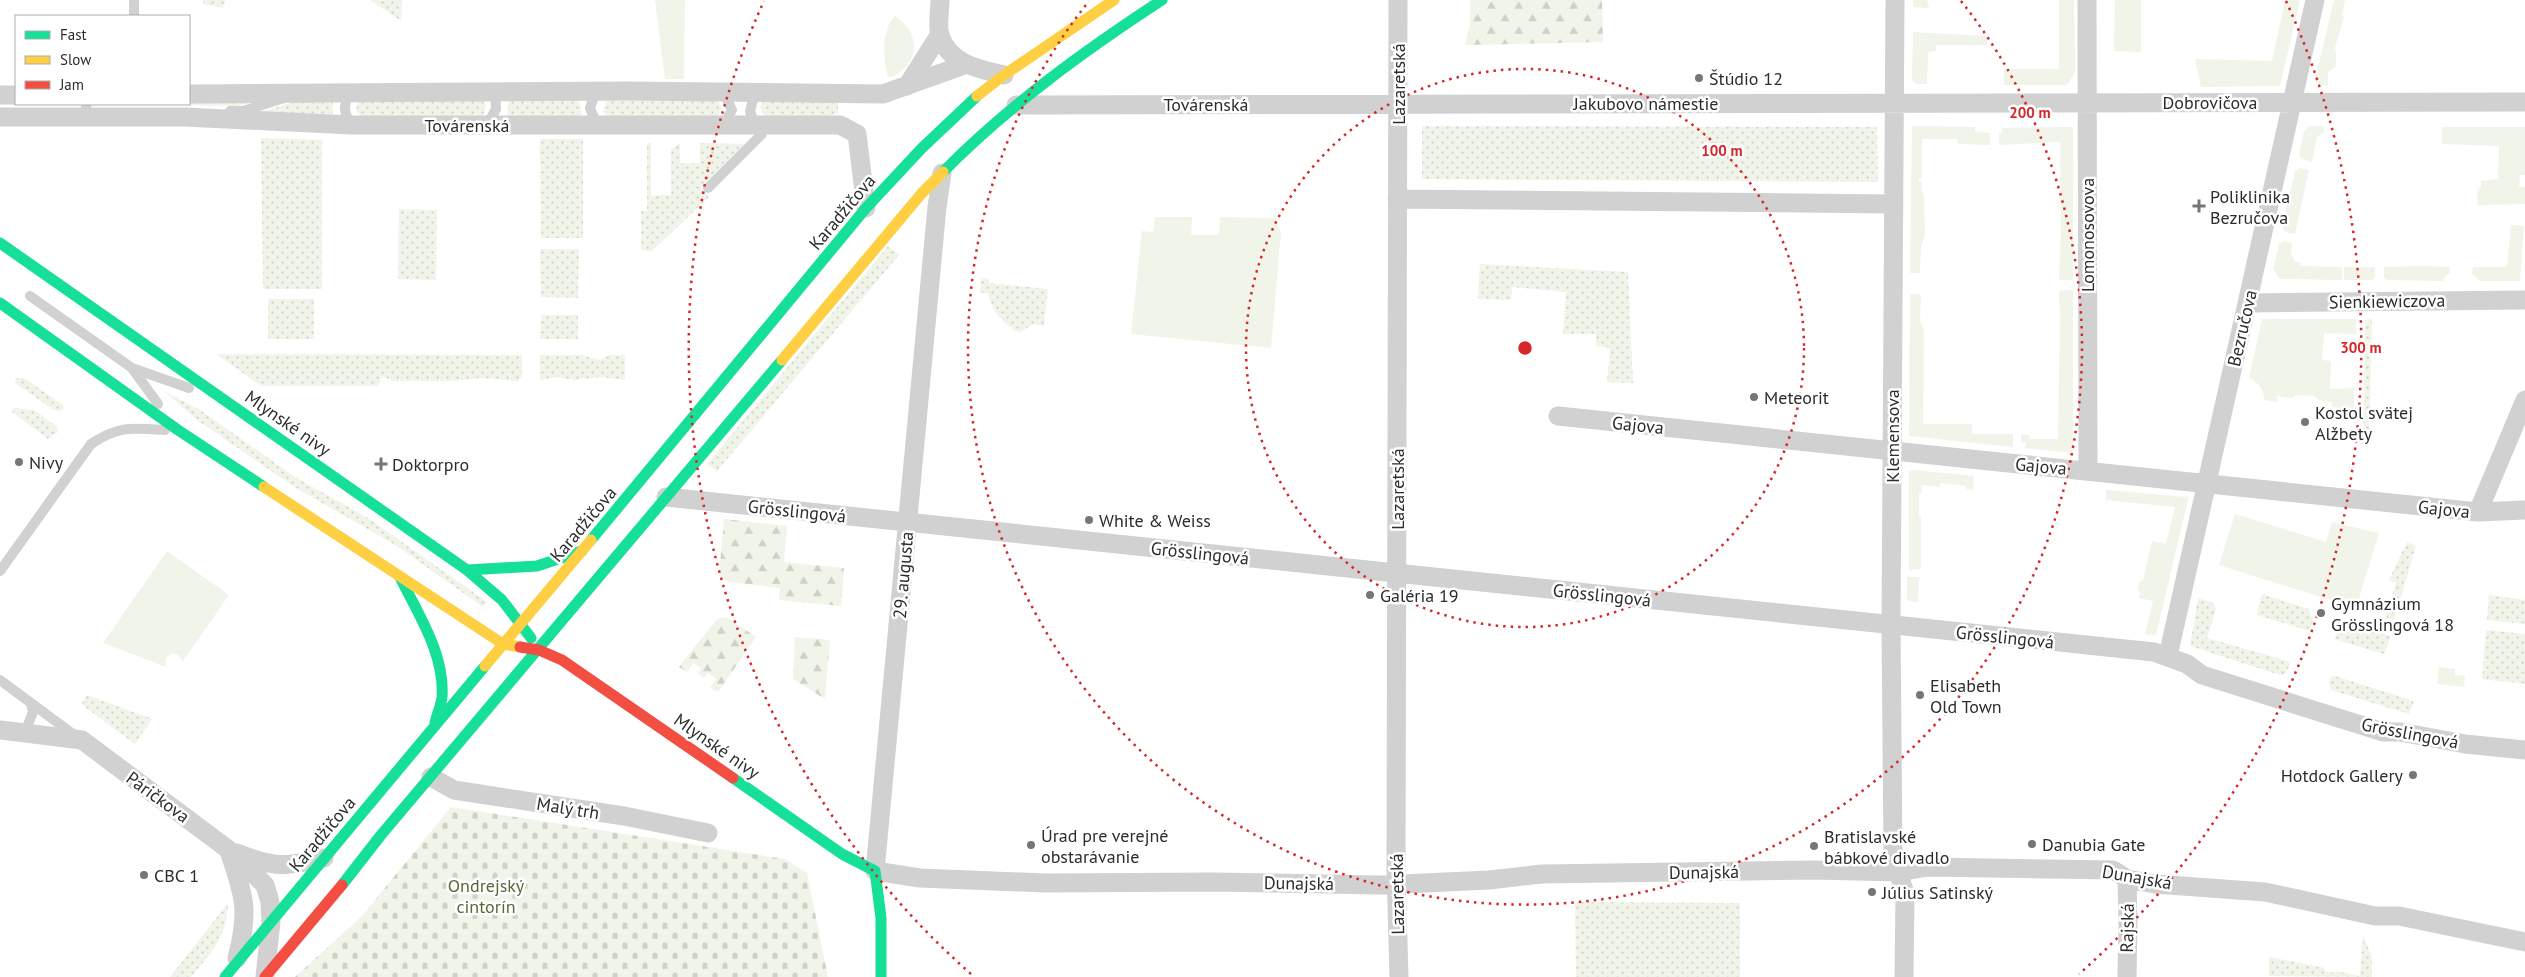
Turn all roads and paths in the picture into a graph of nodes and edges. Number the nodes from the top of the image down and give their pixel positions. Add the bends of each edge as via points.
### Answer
1 (134, 0) edge
2 (940, 0) edge
3 (1114, 0) edge
4 (1162, 0) edge
5 (1398, 0) edge
6 (1895, 0) edge
7 (2087, 0) edge
8 (2315, 0) edge
9 (134, 15) edge
10 (940, 34) junction
11 (964, 65) junction
12 (1004, 75) junction
13 (907, 86) junction
14 (596, 91) junction
15 (495, 92) junction
16 (296, 93) junction
17 (350, 93) junction
18 (724, 93) junction
19 (756, 93) junction
20 (190, 94) edge
21 (0, 95) edge
22 (15, 95) edge
23 (2086, 102) junction
24 (2292, 102) junction
25 (2525, 102) edge
26 (1895, 103) junction
27 (1016, 104) junction
28 (1397, 104) junction
29 (86, 110) edge
30 (0, 117) edge
31 (185, 117) junction
32 (352, 125) junction
33 (487, 125) junction
34 (597, 125) junction
35 (724, 125) junction
36 (759, 130) junction
37 (942, 173) junction
38 (708, 188) dead end
39 (1397, 199) junction
40 (1894, 204) junction
41 (866, 208) junction
42 (0, 243) edge
43 (30, 296) dead end
44 (2525, 300) edge
45 (0, 303) edge
46 (2249, 303) junction
47 (132, 368) junction
48 (223, 400) junction
49 (2525, 400) edge
50 (1558, 416) dead end
51 (178, 430) junction
52 (1892, 452) junction
53 (2088, 471) junction
54 (658, 482) junction
55 (2206, 484) junction
56 (2525, 510) edge
57 (2478, 512) junction
58 (907, 523) junction
59 (582, 551) junction
60 (467, 570) junction
61 (0, 571) edge
62 (1396, 573) junction
63 (400, 577) junction
64 (521, 623) junction
65 (1891, 625) junction
66 (503, 644) junction
67 (539, 650) junction
68 (2168, 656) junction
69 (0, 680) edge
70 (32, 703) junction
71 (434, 725) junction
72 (0, 730) edge
73 (25, 732) junction
74 (82, 740) junction
75 (2525, 750) edge
76 (431, 777) junction
77 (708, 833) dead end
78 (229, 850) junction
79 (324, 858) junction
80 (875, 871) junction
81 (1898, 872) junction
82 (2127, 879) junction
83 (1396, 883) junction
84 (271, 922) junction
85 (2525, 942) edge
86 (230, 970) edge
87 (265, 976) edge
88 (882, 977) edge
89 (1399, 977) edge
90 (1904, 977) edge
91 (2127, 977) edge

1 - 9 lane
2 - 10 street
3 - 12 main road, Karadžičova
4 - 27 main road, Karadžičova via 1057,71
5 - 28 street, Lazaretská
6 - 26 street, Klemensova
7 - 23 street, Lomonosovova
8 - 24 street, Bezručova
10 - 11 street via 947,49
10 - 13 street
11 - 12 street
11 - 13 street, Továrenská
12 - 41 main road, Karadžičova via 922,148
13 - 19 street, Továrenská via 883,94
14 - 15 street, Továrenská
14 - 18 street, Továrenská
14 - 34 lane via 590,108
15 - 17 street, Továrenská
15 - 33 lane via 496,109
16 - 17 street, Továrenská
16 - 20 street, Továrenská
16 - 31 lane via 243,111 200,112
17 - 32 lane via 344,110
18 - 19 street, Továrenská
18 - 35 lane via 732,110
19 - 36 lane via 750,110
21 - 22 street
23 - 24 street, Dobrovičova
23 - 26 street, Dobrovičova
23 - 53 street, Lomonosovova
24 - 25 street, Dobrovičova
24 - 46 street, Bezručova
26 - 28 street, Jakubovo námestie
26 - 40 street, Klemensova
27 - 28 street, Továrenská
27 - 37 main road, Karadžičova
28 - 39 street, Lazaretská
29 - 30 street, Továrenská
29 - 31 street, Továrenská
31 - 32 street, Továrenská
32 - 33 street, Továrenská
33 - 34 street, Továrenská
34 - 35 street, Továrenská
35 - 36 street, Továrenská
36 - 38 lane
36 - 41 street, Továrenská via 840,125 857,134
37 - 54 main road, Karadžičova
37 - 58 street, 29. augusta
39 - 40 street
39 - 62 street, Lazaretská
40 - 52 street, Klemensova
41 - 54 main road, Karadžičova
42 - 48 main road, Mlynské nivy
43 - 47 lane
44 - 46 street, Sienkiewiczova
45 - 51 main road, Mlynské nivy
46 - 55 street, Bezručova
47 - 48 lane
47 - 51 lane
48 - 60 main road, Mlynské nivy
49 - 57 street
50 - 52 street, Gajova
51 - 61 lane via 132,427 101,437 82,454
51 - 63 main road, Mlynské nivy
52 - 53 street, Gajova
52 - 65 street, Klemensova
53 - 55 street, Gajova
54 - 58 street, Grösslingová
54 - 59 main road, Karadžičova
54 - 67 main road, Karadžičova
55 - 57 street, Gajova
55 - 68 street, Bezručova
56 - 57 street, Gajova
58 - 62 street, Grösslingová
58 - 80 street, 29. augusta
59 - 60 main road via 537,566
59 - 64 main road, Karadžičova
60 - 64 main road, Mlynské nivy via 497,595
62 - 65 street, Grösslingová
62 - 83 street, Lazaretská
63 - 66 main road, Mlynské nivy
63 - 71 main road via 440,667 442,696
64 - 66 main road, Karadžičova
64 - 67 main road, Mlynské nivy
65 - 68 street, Grösslingová
65 - 81 street, Klemensova via 1893,855
66 - 67 main road, Mlynské nivy
66 - 71 main road, Karadžičova
67 - 76 main road, Karadžičova
67 - 80 main road, Mlynské nivy via 562,660 842,854
68 - 75 street, Grösslingová via 2188,664 2202,675 2383,732
69 - 70 lane
70 - 73 lane via 33,712
70 - 74 lane
71 - 79 main road, Karadžičova
72 - 73 street, Páričkova
73 - 74 street, Páričkova
74 - 78 street, Páričkova
76 - 77 street, Malý trh via 454,790 624,816
76 - 87 main road, Karadžičova
78 - 79 street via 273,866
78 - 84 street, Páričkova via 265,885
78 - 86 street via 244,894 246,913 244,933
79 - 84 main road, Karadžičova
80 - 83 street, Dunajská via 920,878 1046,883
80 - 88 main road, 29. augusta via 881,918
81 - 82 street, Dunajská via 1928,867 2113,870
81 - 83 street, Dunajská via 1542,874 1489,880
81 - 90 street, Klemensova via 1905,894
82 - 85 street, Dunajská via 2265,892 2375,916 2399,916
82 - 91 street, Rajská
83 - 89 street, Lazaretská
84 - 86 main road, Karadžičova
84 - 87 street, Páričkova

